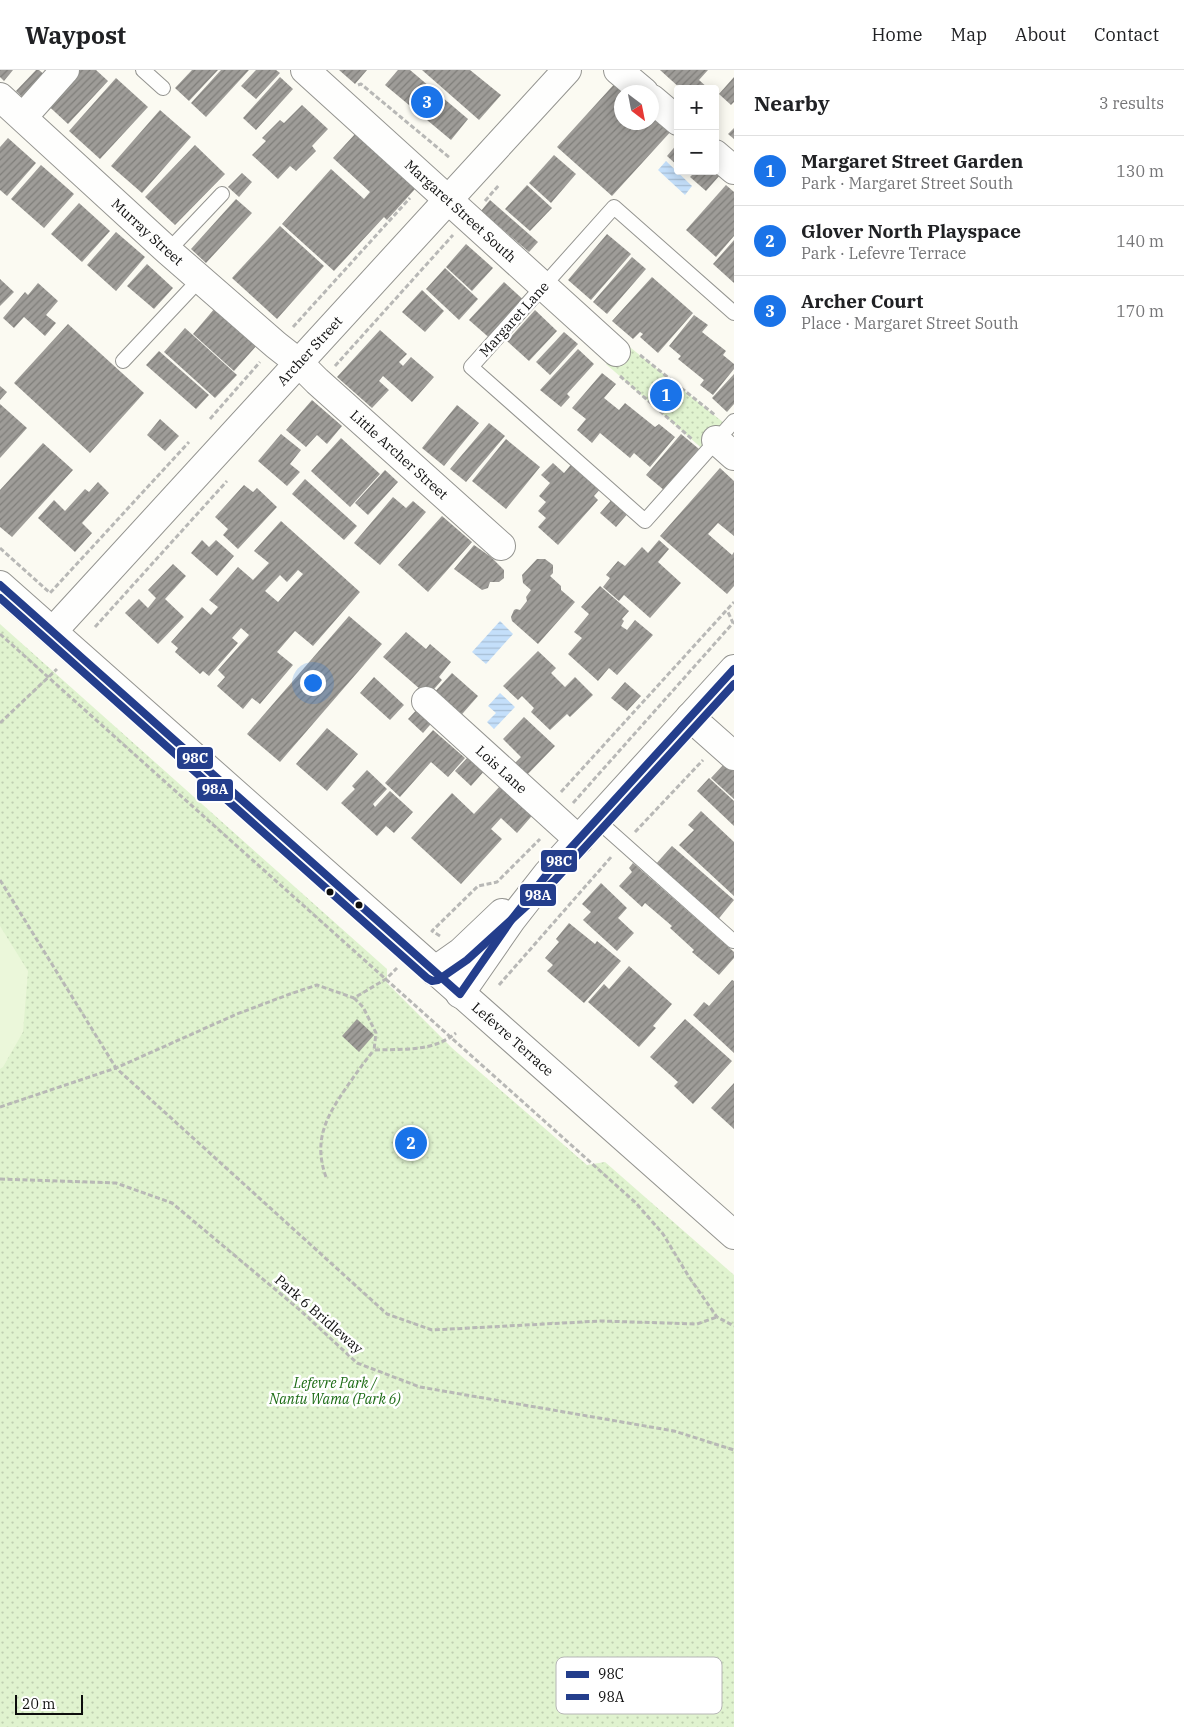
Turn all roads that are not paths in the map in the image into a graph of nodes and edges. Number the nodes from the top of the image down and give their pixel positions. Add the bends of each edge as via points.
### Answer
1 (65, 70) edge
2 (143, 70) edge
3 (304, 70) edge
4 (567, 70) edge
5 (618, 70) edge
6 (636, 85) edge
7 (163, 88) dead end
8 (0, 97) edge
9 (659, 105) edge
10 (23, 117) junction
11 (674, 118) edge
12 (719, 157) edge
13 (734, 170) edge
14 (222, 194) dead end
15 (447, 200) junction
16 (168, 251) junction
17 (200, 278) junction
18 (544, 286) junction
19 (734, 312) edge
20 (621, 357) road end
21 (123, 360) dead end
22 (299, 363) junction
23 (724, 439) edge
24 (501, 546) dead end
25 (0, 585) edge
26 (53, 631) junction
27 (734, 670) edge
28 (426, 701) dead end
29 (690, 717) junction
30 (734, 756) edge
31 (597, 820) junction
32 (579, 840) junction
33 (548, 873) junction
34 (734, 941) edge
35 (434, 971) junction
36 (460, 994) junction
37 (734, 1236) edge

1 - 10 street
2 - 7 lane
3 - 15 street, Margaret Street South via 367,135
4 - 15 street, Archer Street
5 - 6 street
8 - 10 street, Murray Street
9 - 11 street
10 - 16 street, Murray Street
12 - 13 street
14 - 16 lane
15 - 18 street, Margaret Street South
15 - 22 street, Archer Street
16 - 17 street, Murray Street
17 - 21 lane
17 - 22 street, Murray Street
18 - 19 lane, Margaret Lane via 614,207
18 - 20 street, Margaret Street South
18 - 23 lane, Margaret Lane via 471,368 645,521
22 - 24 street, Little Archer Street
22 - 26 street, Archer Street
25 - 26 street, Lefevre Terrace
26 - 35 street, Lefevre Terrace
27 - 29 street
28 - 32 street, Lois Lane
29 - 30 street
29 - 31 street
31 - 32 street
31 - 34 lane
32 - 33 street
33 - 35 street via 461,952
33 - 36 street
35 - 36 street, Lefevre Terrace
36 - 37 street, Lefevre Terrace

